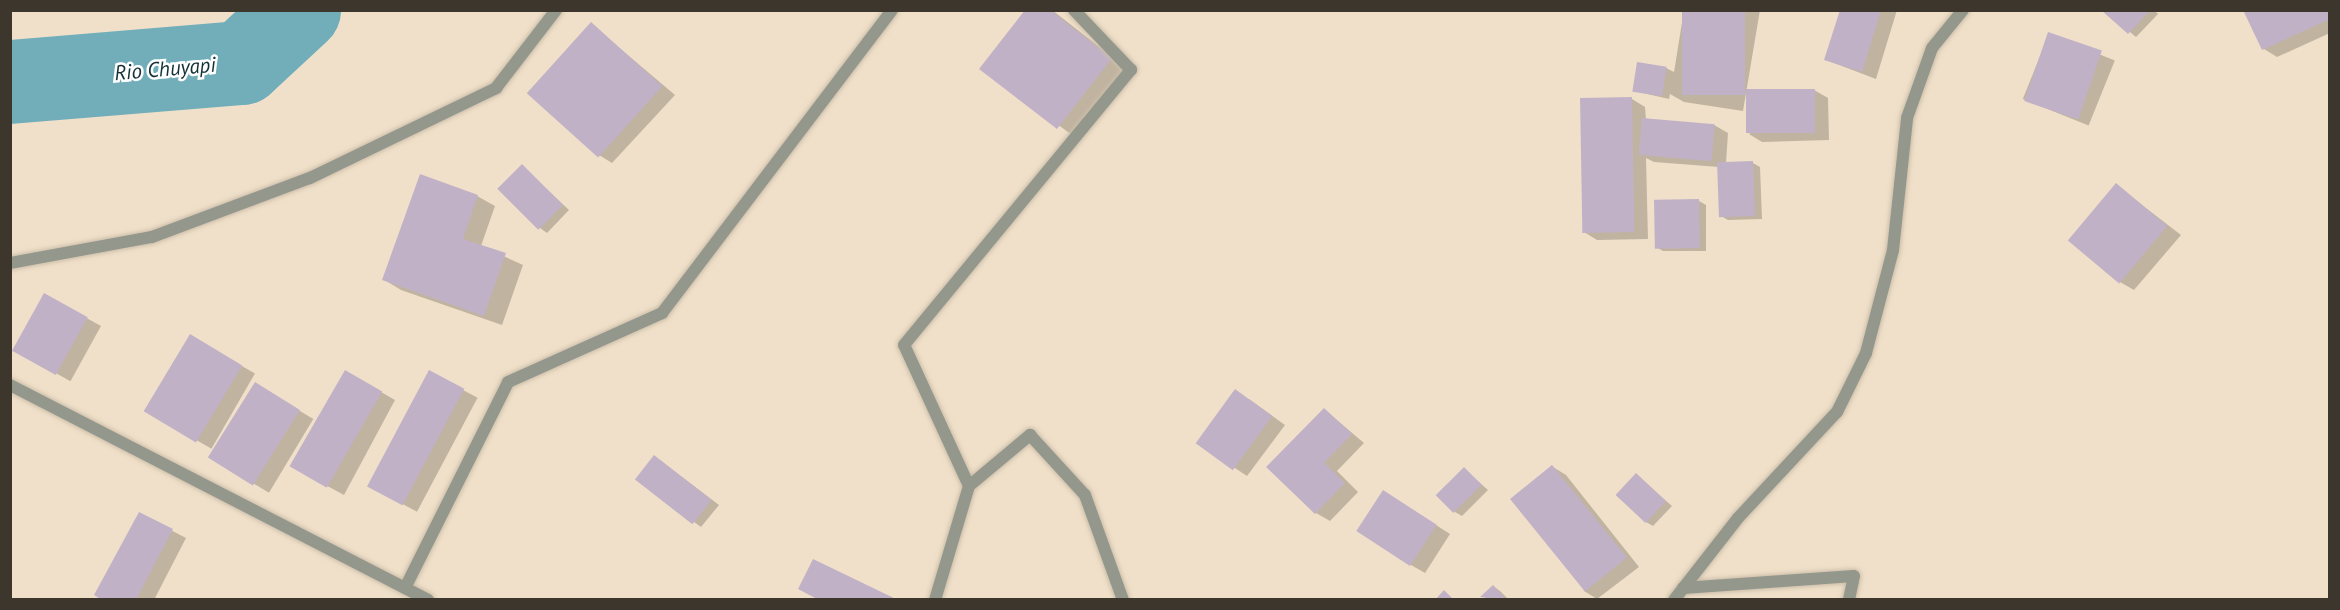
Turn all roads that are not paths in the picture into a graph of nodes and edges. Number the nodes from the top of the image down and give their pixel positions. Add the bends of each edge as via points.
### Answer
1 (556, 10) edge
2 (892, 10) edge
3 (1074, 10) edge
4 (1957, 14) edge
5 (10, 263) edge
6 (10, 385) edge
7 (969, 486) junction
8 (1683, 588) junction
9 (412, 594) edge
10 (428, 600) edge
11 (935, 600) edge
12 (1123, 600) edge
13 (1674, 600) edge
14 (1849, 600) edge

1 - 5 street via 496,88 310,178 152,237
2 - 9 street via 662,313 508,382
3 - 7 street via 1131,70 904,345
4 - 8 street via 1932,48 1907,118 1893,250 1862,363 1837,412 1738,518
6 - 9 street
7 - 11 street
7 - 12 street via 1030,435 1085,495
8 - 13 street
8 - 14 street via 1854,576
9 - 10 street

